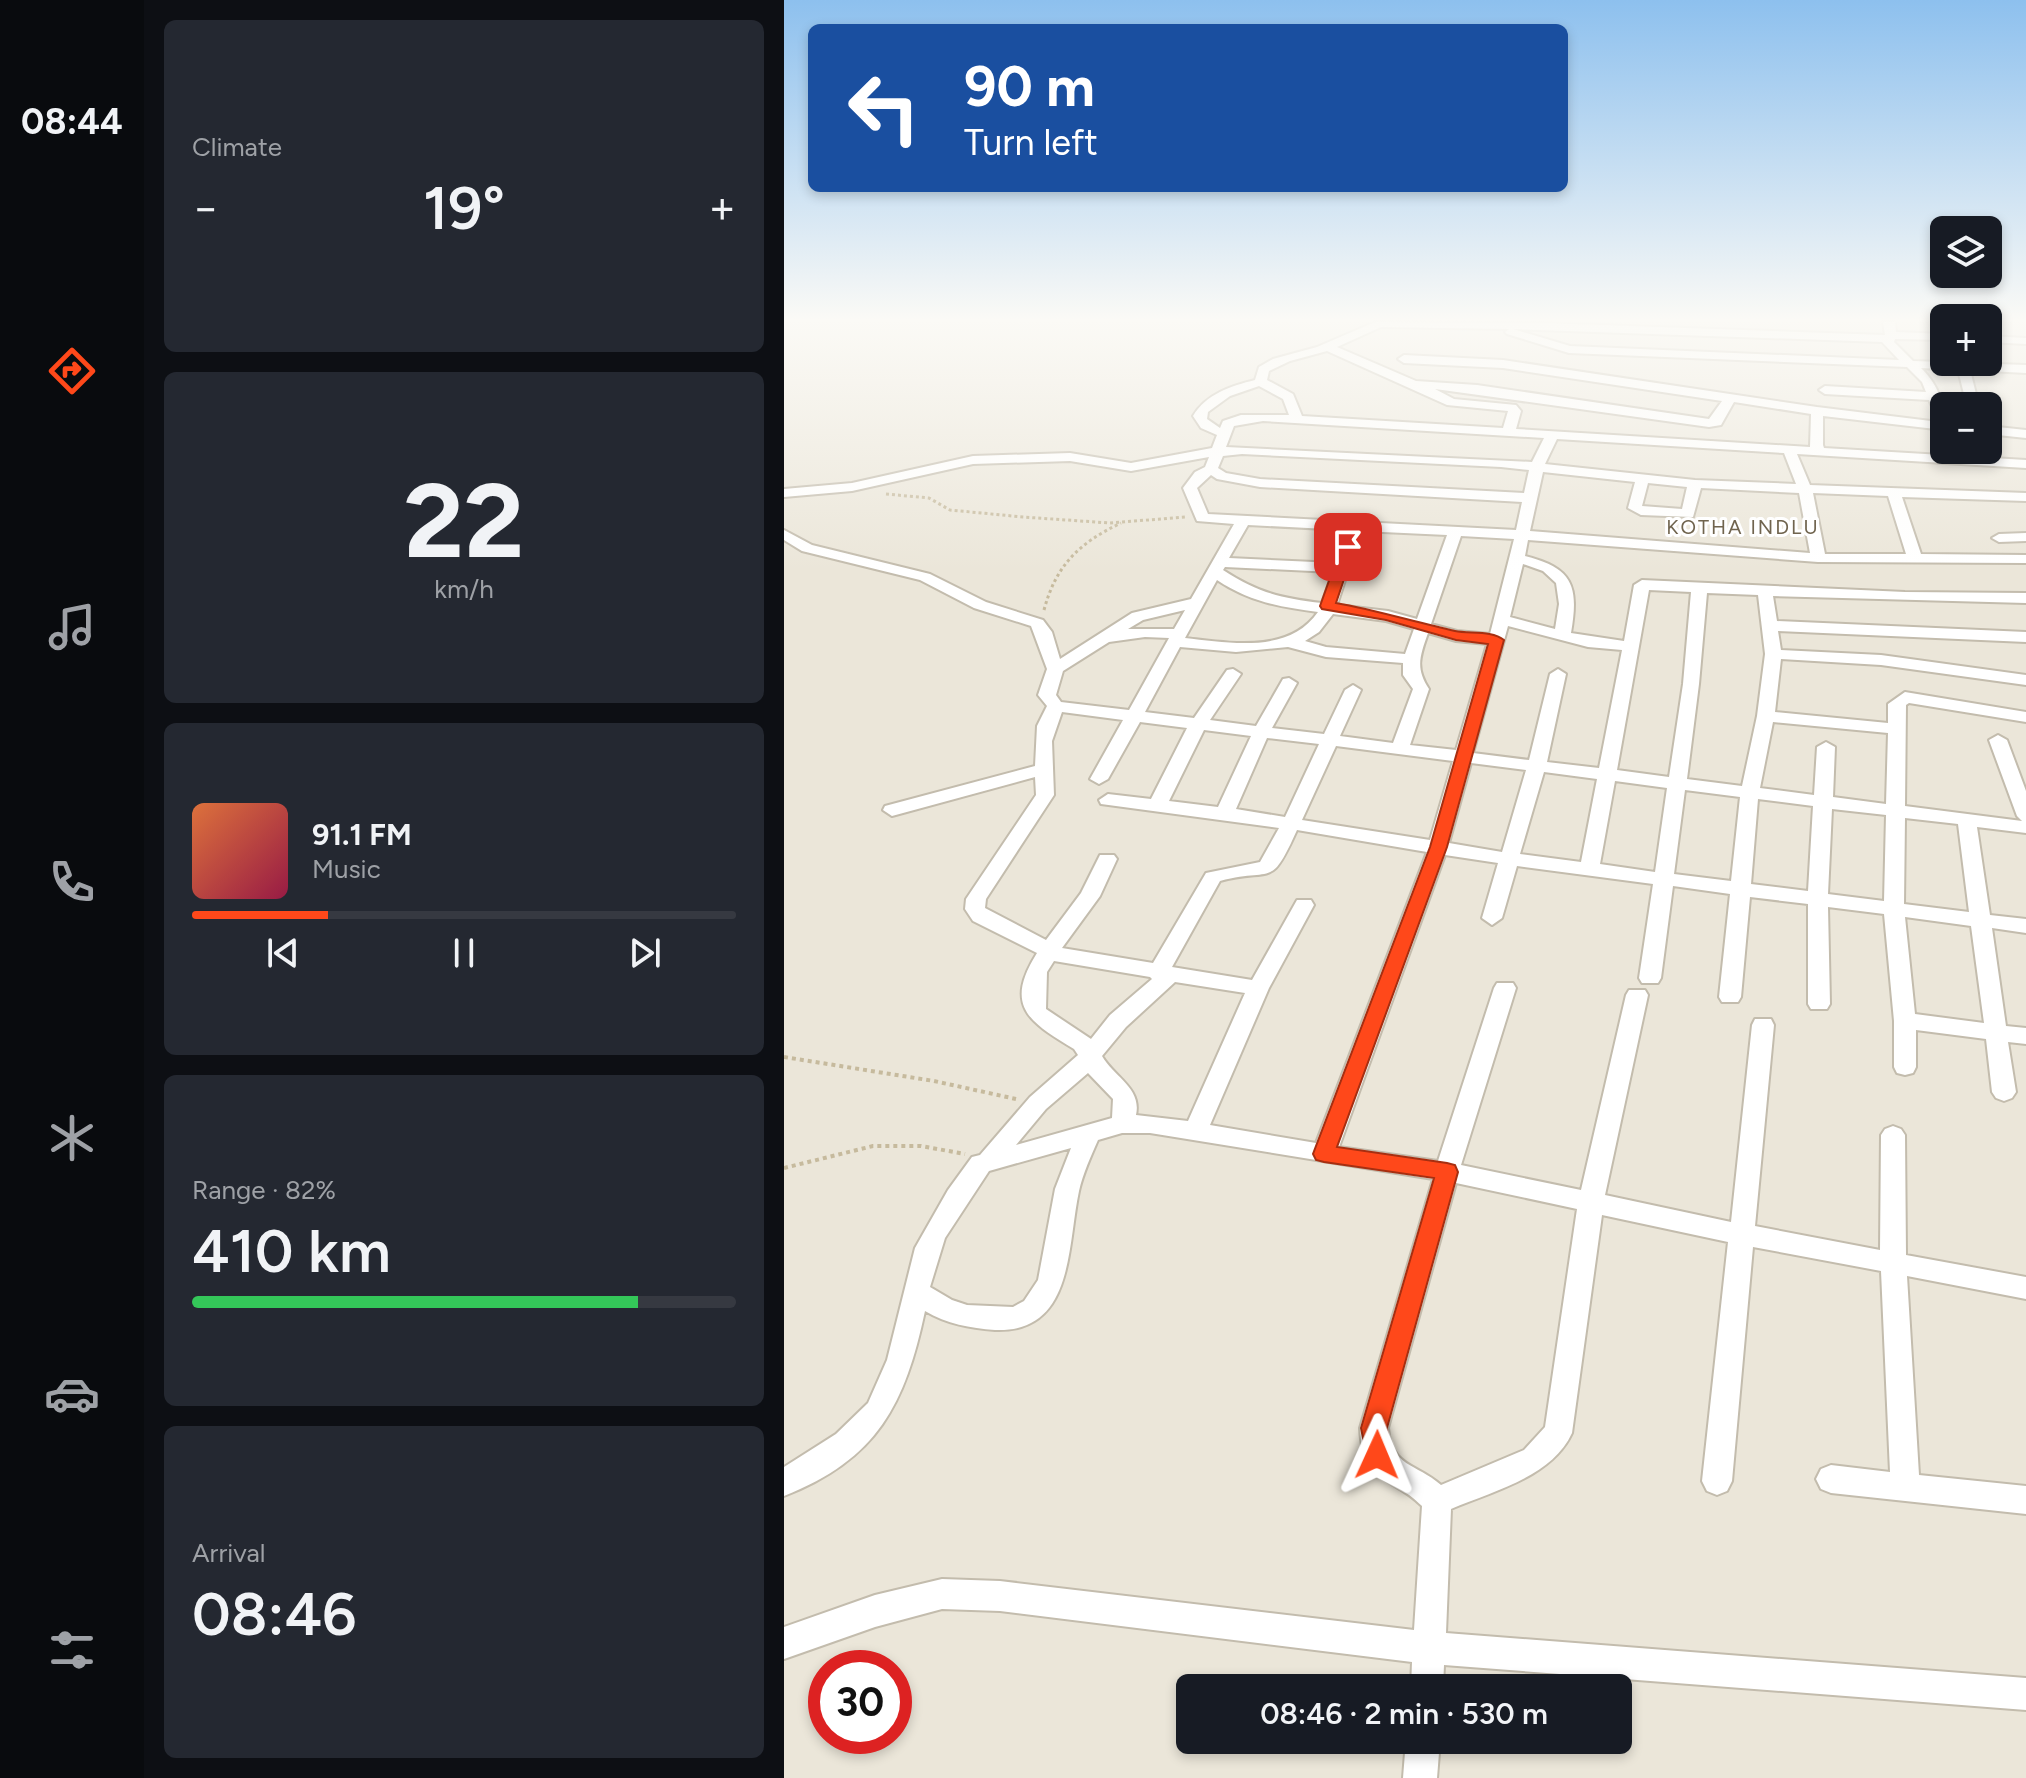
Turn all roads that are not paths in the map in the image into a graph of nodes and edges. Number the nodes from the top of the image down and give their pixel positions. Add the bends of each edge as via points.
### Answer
1 (1207, 405) edge
2 (1292, 405) edge
3 (1471, 405) edge
4 (1584, 405) edge
5 (1726, 405) edge
6 (1777, 405) edge
7 (1817, 411) junction
8 (1296, 418) junction
9 (1672, 418) junction
10 (1930, 424) edge
11 (1509, 431) junction
12 (2002, 431) edge
13 (1224, 432) junction
14 (2026, 434) edge
15 (1552, 435) junction
16 (1652, 441) junction
17 (1789, 450) junction
18 (1217, 451) junction
19 (1820, 452) junction
20 (2002, 455) edge
21 (2025, 464) edge
22 (1537, 466) junction
23 (1211, 469) junction
24 (1642, 479) junction
25 (1695, 484) junction
26 (1805, 489) junction
27 (784, 493) edge
28 (1894, 494) junction
29 (2026, 497) edge
30 (1530, 498) junction
31 (1243, 520) junction
32 (1355, 526) junction
33 (1455, 532) junction
34 (784, 534) edge
35 (2026, 537) edge
36 (1999, 538) dead end
37 (1519, 546) junction
38 (1818, 558) junction
39 (1915, 559) junction
40 (2026, 559) edge
41 (1218, 567) junction
42 (1341, 568) junction
43 (1699, 590) junction
44 (1765, 591) junction
45 (2026, 598) edge
46 (1199, 602) junction
47 (1327, 606) junction
48 (1425, 625) junction
49 (1771, 626) junction
50 (1499, 630) junction
51 (1562, 635) junction
52 (2026, 637) edge
53 (1101, 638) junction
54 (1179, 638) junction
55 (1288, 642) junction
56 (1629, 646) junction
57 (1773, 654) junction
58 (1411, 659) junction
59 (1055, 669) junction
60 (1233, 674) dead end
61 (1558, 674) dead end
62 (2026, 680) edge
63 (1289, 683) dead end
64 (1353, 690) dead end
65 (1056, 706) junction
66 (1133, 715) junction
67 (1766, 716) junction
68 (2026, 717) edge
69 (1198, 724) junction
70 (1897, 729) junction
71 (1262, 730) junction
72 (1328, 740) junction
73 (1998, 740) dead end
74 (1826, 747) dead end
75 (1400, 749) junction
76 (1466, 756) junction
77 (1537, 764) junction
78 (1044, 769) junction
79 (1606, 774) junction
80 (1099, 779) dead end
81 (1676, 782) junction
82 (1749, 795) junction
83 (1108, 800) dead end
84 (1822, 803) junction
85 (1157, 806) junction
86 (892, 810) dead end
87 (1896, 812) junction
88 (1225, 813) junction
89 (2026, 816) edge
90 (1967, 820) junction
91 (1292, 826) junction
92 (2026, 827) edge
93 (1438, 847) junction
94 (1107, 859) dead end
95 (1510, 859) junction
96 (1590, 868) junction
97 (1662, 876) junction
98 (1740, 886) junction
99 (1818, 898) junction
100 (1304, 905) dead end
101 (1894, 909) junction
102 (1492, 918) dead end
103 (1982, 920) junction
104 (2026, 926) edge
105 (1050, 951) junction
106 (1164, 974) junction
107 (1258, 988) junction
108 (1505, 988) dead end
109 (1730, 997) dead end
110 (1819, 1004) dead end
111 (1905, 1021) junction
112 (1763, 1025) dead end
113 (1996, 1032) junction
114 (2026, 1036) edge
115 (1090, 1056) junction
116 (1905, 1067) dead end
117 (2004, 1092) dead end
118 (1122, 1124) junction
119 (1090, 1132) junction
120 (1195, 1132) junction
121 (1893, 1135) dead end
122 (1324, 1154) junction
123 (985, 1161) junction
124 (1447, 1172) junction
125 (1591, 1201) junction
126 (1741, 1234) junction
127 (1893, 1263) junction
128 (2026, 1288) edge
129 (916, 1291) junction
130 (1831, 1479) dead end
131 (1717, 1481) dead end
132 (784, 1482) edge
133 (1905, 1487) junction
134 (2026, 1500) edge
135 (1437, 1501) junction
136 (784, 1643) edge
137 (1430, 1648) junction
138 (1428, 1674) edge
139 (2026, 1694) edge
140 (1422, 1754) edge
141 (1420, 1778) edge

1 - 13 street via 1201,421
2 - 8 street
3 - 11 street via 1512,408
4 - 9 street
5 - 9 street via 1716,422
6 - 7 street
7 - 10 street
7 - 19 street
8 - 11 street
8 - 13 street via 1241,419
9 - 16 street
11 - 15 street
12 - 14 street
13 - 18 street
15 - 16 street
15 - 22 street
16 - 17 street
17 - 19 street
17 - 26 street
18 - 22 street
18 - 23 street
18 - 27 street via 1131,467 1070,457 966,460 852,487
19 - 21 street
20 - 21 street
22 - 24 street
22 - 30 street
23 - 30 street via 1260,483
23 - 31 street via 1190,488 1202,518
24 - 25 street
24 - 25 street via 1635,508 1641,511 1688,514
25 - 26 street
26 - 28 street
26 - 38 street
28 - 29 street
28 - 39 street
30 - 37 street
31 - 32 street
31 - 41 street
32 - 33 street
32 - 42 street
33 - 37 street
33 - 48 street
34 - 59 street via 807,548 925,577 980,605 1040,626
35 - 36 street
37 - 38 street
37 - 50 street
37 - 51 street via 1568,589
38 - 39 street
39 - 40 street
41 - 42 street
41 - 46 street
41 - 47 street via 1244,591 1271,601
42 - 47 street
43 - 44 street
43 - 56 street via 1640,587
43 - 81 street
44 - 45 street
44 - 49 street
46 - 53 street via 1138,616
46 - 54 street
47 - 48 street
47 - 55 street via 1316,624
48 - 50 street via 1456,636
48 - 58 street
49 - 52 street
49 - 57 street
50 - 51 street
50 - 76 street
51 - 56 street
53 - 54 street via 1145,632
53 - 59 street
54 - 55 street via 1262,648
54 - 66 street
55 - 58 street via 1326,652
56 - 79 street
57 - 62 street via 1881,660
57 - 67 street
58 - 75 street via 1411,675 1421,689
59 - 65 street via 1047,695
60 - 69 street
61 - 77 street
63 - 71 street
64 - 72 street
65 - 66 street
65 - 78 street via 1043,741
66 - 69 street
66 - 80 street
67 - 70 street
67 - 82 street
68 - 70 street via 1905,697 1897,704
69 - 71 street
69 - 85 street
70 - 87 street
71 - 72 street
71 - 88 street
72 - 75 street
72 - 91 street
73 - 89 street
74 - 84 street
75 - 76 street
76 - 77 street
76 - 93 street
77 - 79 street
77 - 95 street
78 - 86 street
78 - 105 street via 1045,795 976,899 975,909
79 - 81 street
79 - 96 street
81 - 82 street
81 - 97 street
82 - 84 street
82 - 98 street
83 - 85 street
84 - 87 street
84 - 99 street
85 - 88 street
87 - 90 street
87 - 101 street
88 - 91 street
90 - 92 street
90 - 103 street
91 - 93 street
91 - 106 street via 1269,867 1213,877
93 - 95 street
93 - 122 street
94 - 105 street via 1090,896
95 - 96 street
95 - 102 street
96 - 97 street
97 - 98 street
97 - 125 street via 1644,986
98 - 99 street
98 - 109 street
99 - 101 street
99 - 110 street
100 - 107 street
101 - 103 street
101 - 111 street
103 - 104 street
103 - 113 street
105 - 106 street
105 - 115 street via 1036,972 1035,1011 1073,1035
106 - 107 street
106 - 115 street
107 - 120 street
108 - 124 street
111 - 113 street
111 - 116 street
112 - 126 street
113 - 114 street
113 - 117 street
115 - 118 street via 1124,1096
115 - 123 street
118 - 119 street
118 - 120 street
119 - 123 street
119 - 129 street via 1067,1188 1050,1280 1031,1311 1008,1319 949,1314
120 - 122 street
121 - 127 street
122 - 124 street
123 - 129 street via 967,1181 925,1256
124 - 125 street
124 - 135 street via 1373,1443 1389,1470 1430,1491
125 - 126 street
125 - 135 street via 1558,1433 1534,1459
126 - 127 street
126 - 131 street
127 - 128 street
127 - 133 street
129 - 132 street via 891,1387 878,1412 849,1442
130 - 133 street
133 - 134 street
135 - 137 street
136 - 137 street via 942,1594 1102,1606
137 - 138 street
137 - 139 street
140 - 141 street

